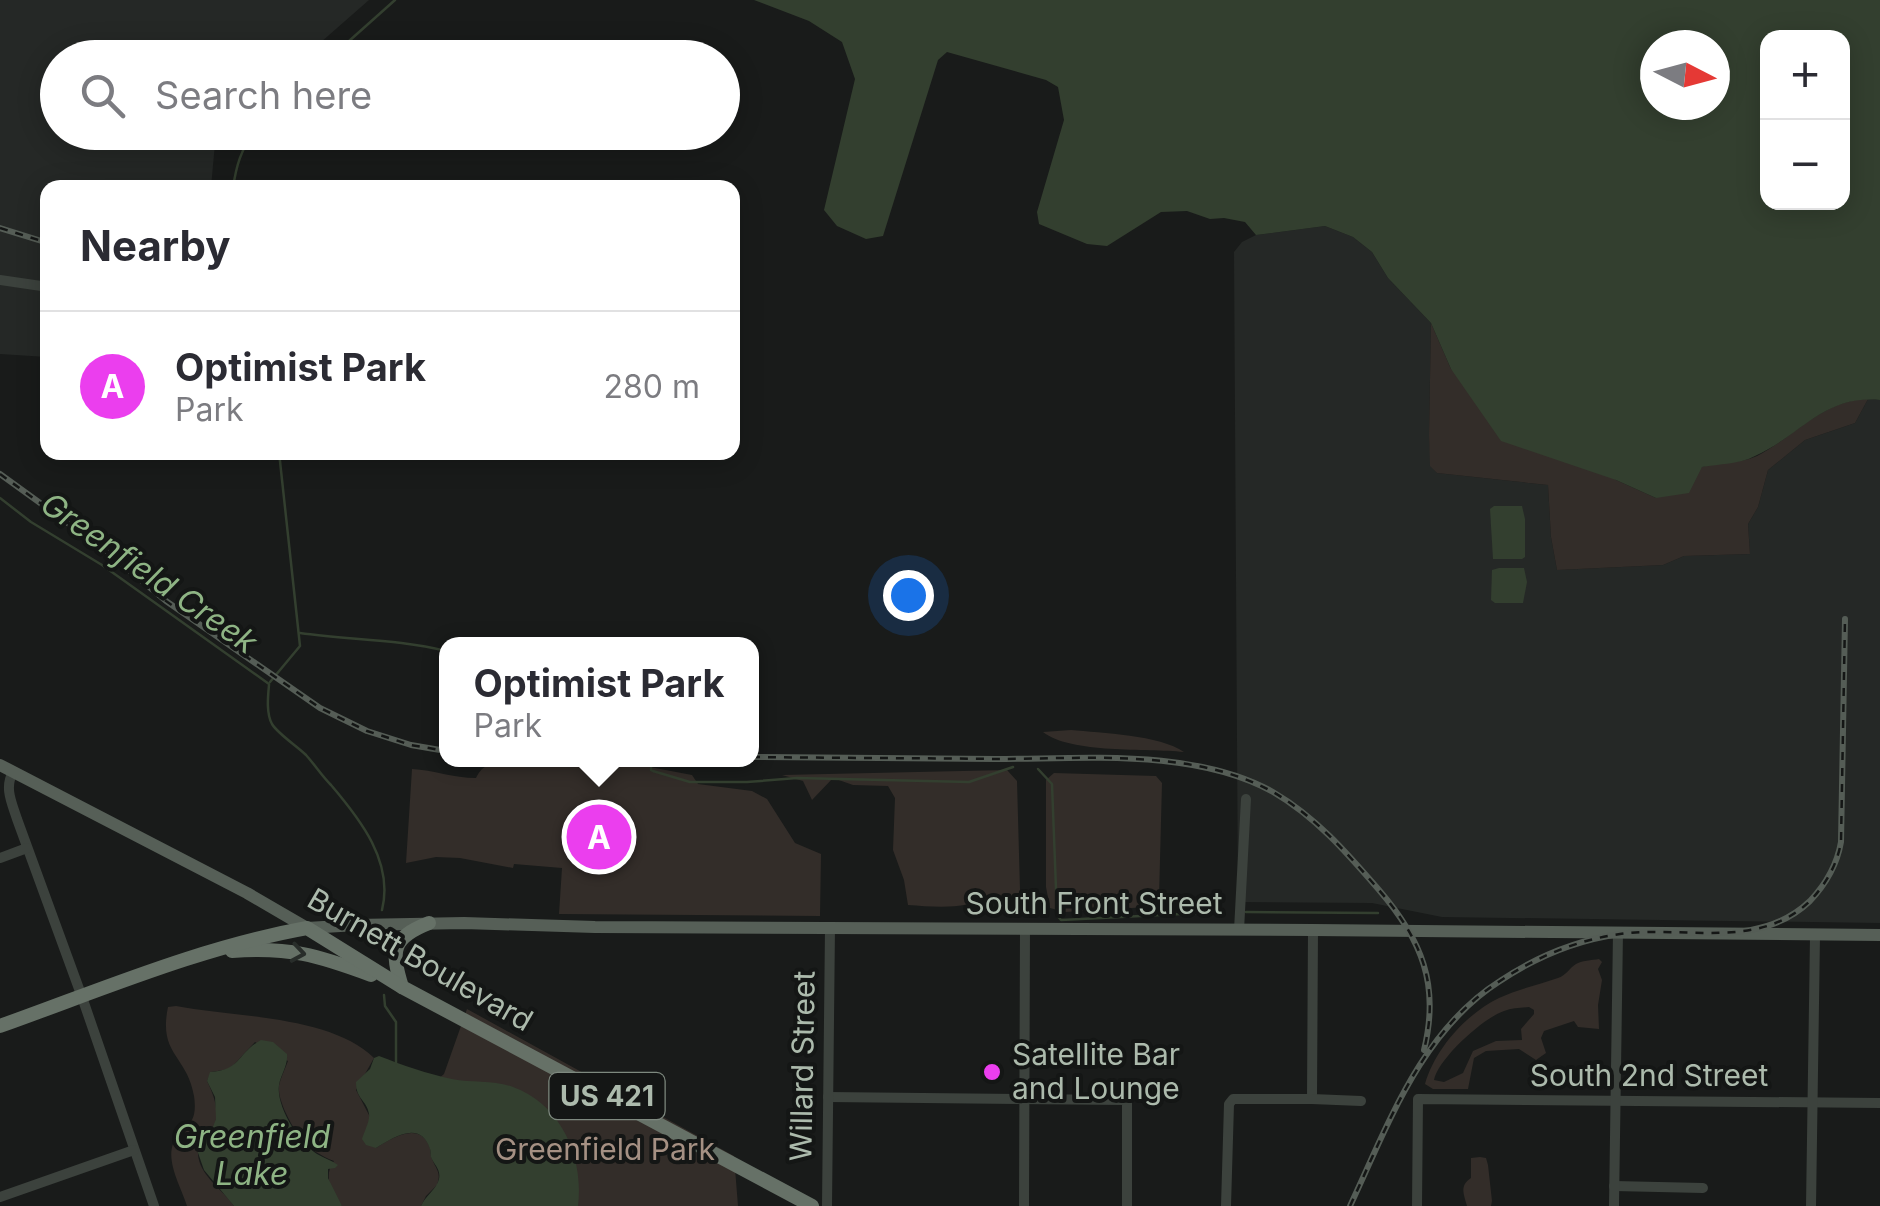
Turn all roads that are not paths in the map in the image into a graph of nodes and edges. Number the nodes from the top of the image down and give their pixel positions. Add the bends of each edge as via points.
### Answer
1 (0, 280) edge
2 (40, 286) edge
3 (6, 769) edge
4 (1246, 798) dead end
5 (27, 848) junction
6 (0, 858) edge
7 (428, 923) junction
8 (307, 928) junction
9 (830, 928) junction
10 (1025, 928) junction
11 (1239, 930) junction
12 (1313, 930) junction
13 (1618, 932) junction
14 (1815, 936) junction
15 (1880, 936) edge
16 (201, 953) junction
17 (402, 987) junction
18 (82, 997) junction
19 (0, 1026) edge
20 (828, 1098) junction
21 (1024, 1098) junction
22 (1312, 1098) junction
23 (1614, 1100) junction
24 (1361, 1101) dead end
25 (1812, 1102) junction
26 (1880, 1102) edge
27 (134, 1150) junction
28 (1614, 1186) junction
29 (1703, 1188) dead end
30 (0, 1197) edge
31 (154, 1206) edge
32 (812, 1206) edge
33 (826, 1206) edge
34 (1024, 1206) edge
35 (1128, 1206) edge
36 (1226, 1206) edge
37 (1417, 1206) edge
38 (1614, 1206) edge
39 (1811, 1206) edge

1 - 2 street
3 - 5 street
3 - 8 main road, Burnett Boulevard
4 - 11 street
5 - 6 street
5 - 18 street
7 - 8 main road, South Front Street
7 - 9 main road, South Front Street
7 - 17 highway via 409,931 395,949
8 - 16 highway
8 - 17 highway, Burnett Boulevard / US 421
9 - 10 main road, South Front Street
9 - 20 street, Willard Street
10 - 11 main road, South Front Street
10 - 21 street
11 - 12 main road, South Front Street
12 - 13 main road, South Front Street
12 - 22 street
13 - 14 main road, South Front Street
13 - 23 street
14 - 15 main road, South Front Street
14 - 25 street
16 -> 17 highway via 293,951
16 - 18 highway
17 - 32 highway, Burnett Boulevard / US 421
18 - 19 highway
18 - 27 street
20 - 21 street
20 - 33 street, Willard Street
21 - 34 street
21 - 35 street via 1127,1100
22 - 24 street
22 - 36 street via 1229,1104
23 - 25 street, South 2nd Street
23 - 28 street
23 - 37 street, South 2nd Street via 1418,1099
25 - 26 street, South 2nd Street
25 - 39 street
27 - 30 street
27 - 31 street
28 - 29 street
28 - 38 street

